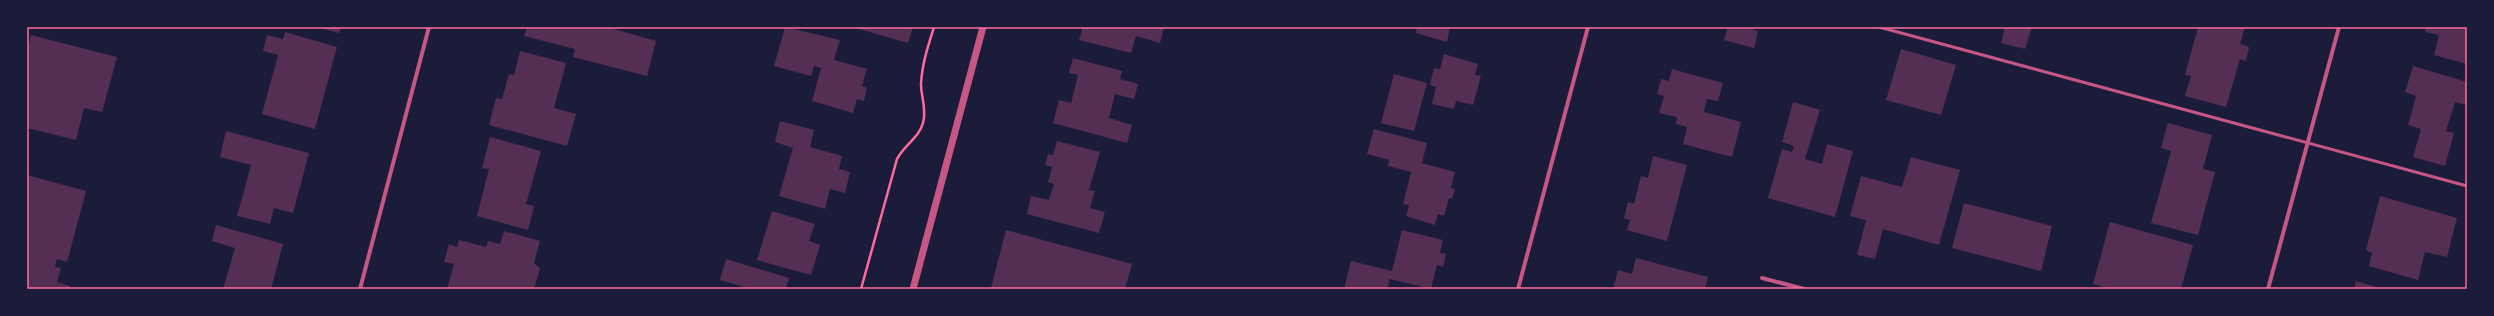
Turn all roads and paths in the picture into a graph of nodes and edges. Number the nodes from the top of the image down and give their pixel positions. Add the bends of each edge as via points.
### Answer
1 (429, 27) edge
2 (934, 27) edge
3 (983, 27) edge
4 (1588, 27) edge
5 (1879, 27) edge
6 (2339, 27) edge
7 (2307, 143) junction
8 (2467, 186) edge
9 (1762, 278) dead end
10 (360, 289) edge
11 (861, 289) edge
12 (913, 289) edge
13 (1518, 289) edge
14 (1804, 289) edge
15 (2268, 289) edge

1 - 10 street
2 - 11 path via 923,67 923,124 917,135 902,148 897,159
3 - 12 street
4 - 13 street
5 - 7 lane
6 - 7 street
7 - 8 lane
7 - 15 street
9 - 14 street

